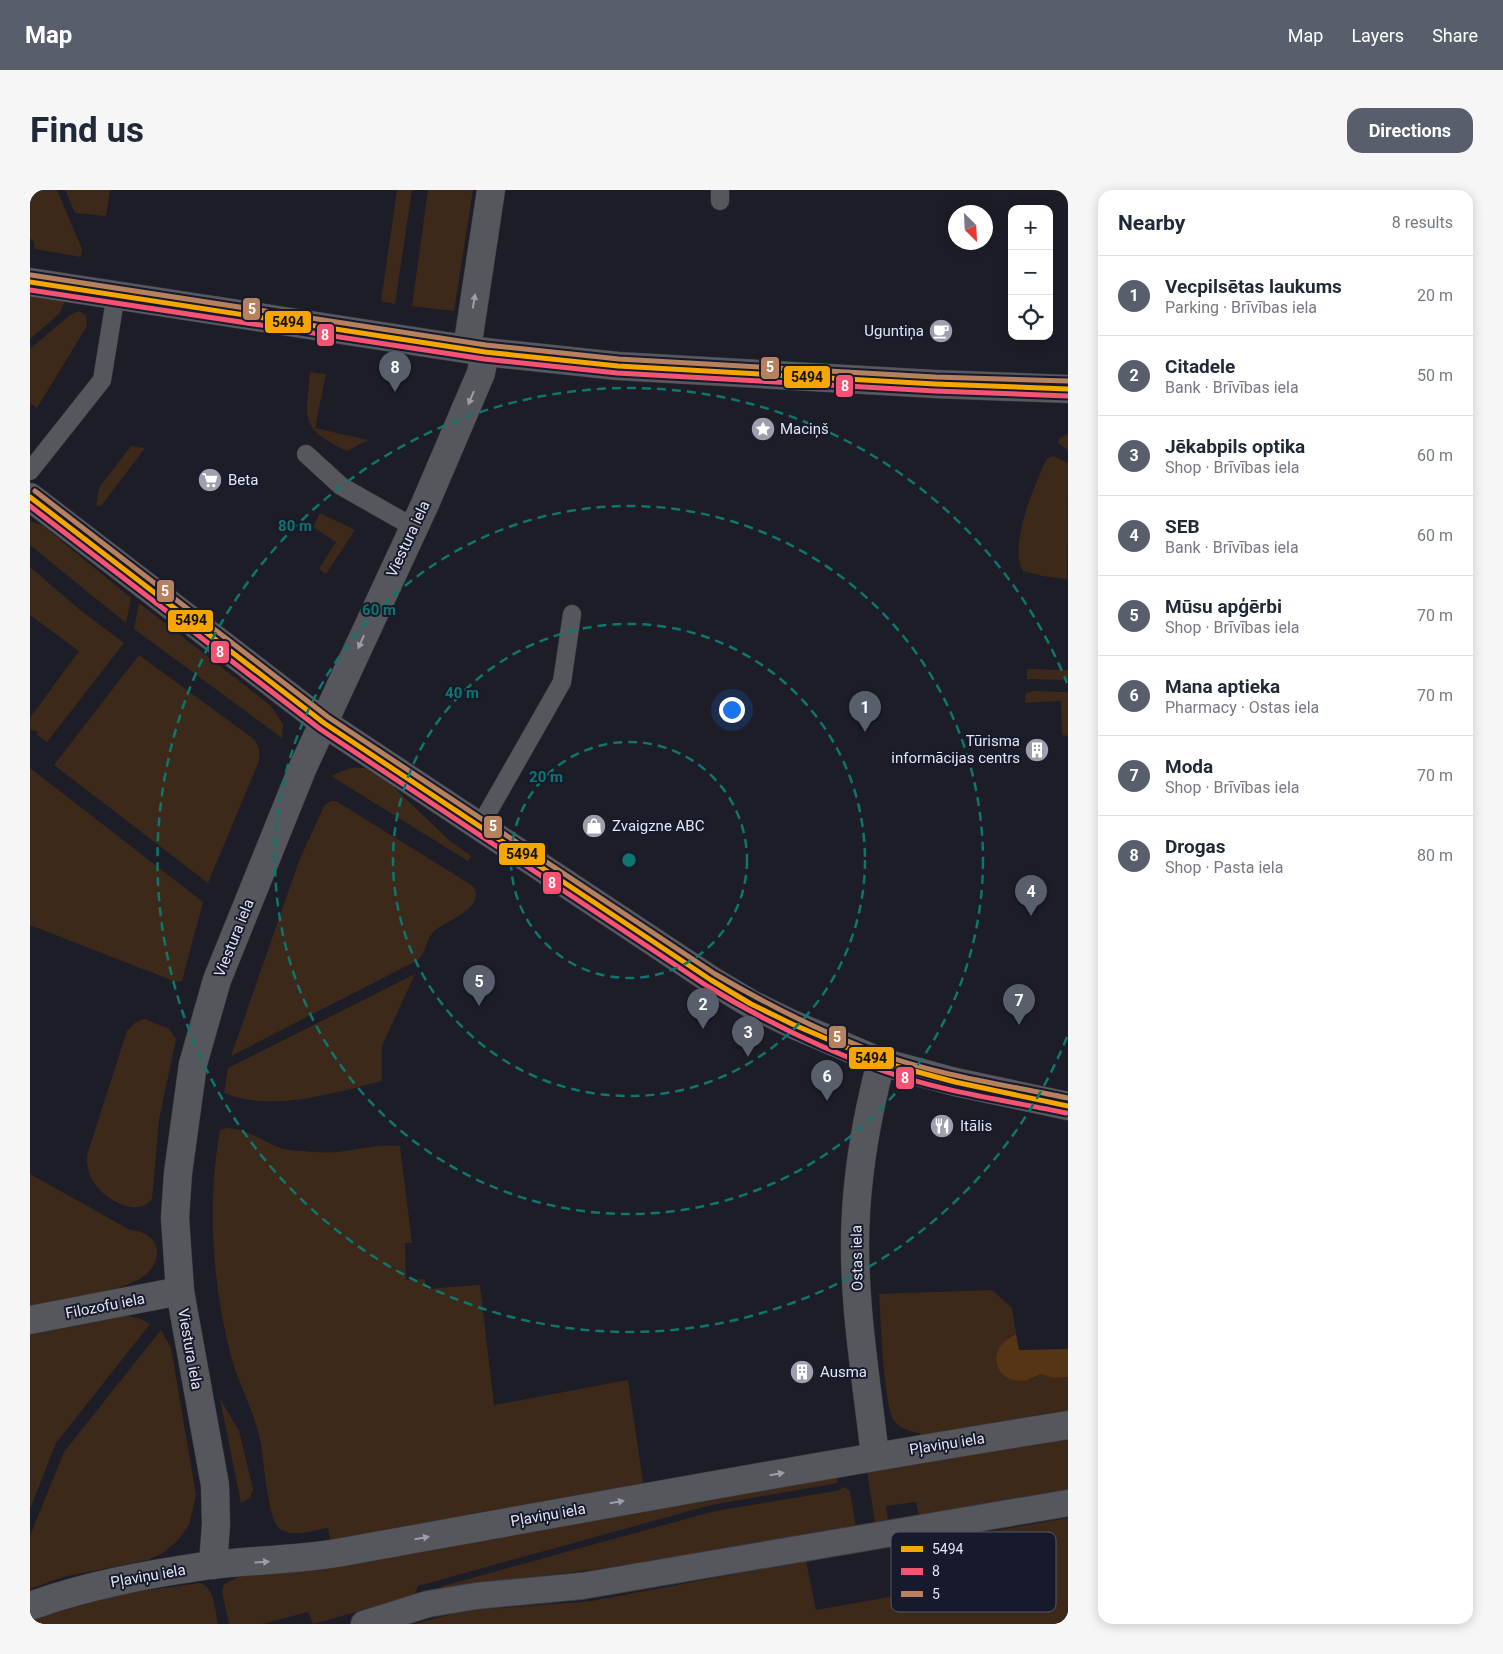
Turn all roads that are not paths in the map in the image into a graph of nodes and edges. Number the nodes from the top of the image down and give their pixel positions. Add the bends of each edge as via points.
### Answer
1 (491, 190) edge
2 (30, 282) edge
3 (116, 294) junction
4 (476, 350) junction
5 (1068, 389) edge
6 (306, 454) dead end
7 (30, 471) edge
8 (30, 497) edge
9 (414, 527) junction
10 (572, 614) dead end
11 (324, 722) junction
12 (480, 826) junction
13 (881, 1062) junction
14 (1068, 1106) edge
15 (180, 1291) junction
16 (30, 1320) edge
17 (1068, 1425) edge
18 (875, 1456) junction
19 (1068, 1503) edge
20 (898, 1532) edge
21 (891, 1533) edge
22 (213, 1565) junction
23 (30, 1606) edge
24 (364, 1624) edge

4 -> 1 street, Viestura iela
2 - 3 main road
3 - 4 main road
3 - 7 lane via 102,380
4 - 5 main road via 618,366
4 -> 9 street, Viestura iela via 481,373
6 - 9 lane via 341,486
8 - 11 main road
9 -> 11 street, Viestura iela
10 - 12 lane via 562,682
11 - 12 main road
11 - 15 street, Viestura iela via 217,980 193,1064 176,1200
12 - 13 main road via 751,1004
13 - 14 main road via 955,1082
13 - 18 street, Ostas iela via 862,1145 856,1214 857,1295
15 - 16 street, Filozofu iela
15 - 22 street, Viestura iela via 215,1485
17 - 18 street, Pļaviņu iela
22 -> 18 street, Pļaviņu iela via 318,1556
19 - 20 street
21 - 24 street via 582,1586 428,1604
22 - 23 street, Pļaviņu iela via 90,1587

